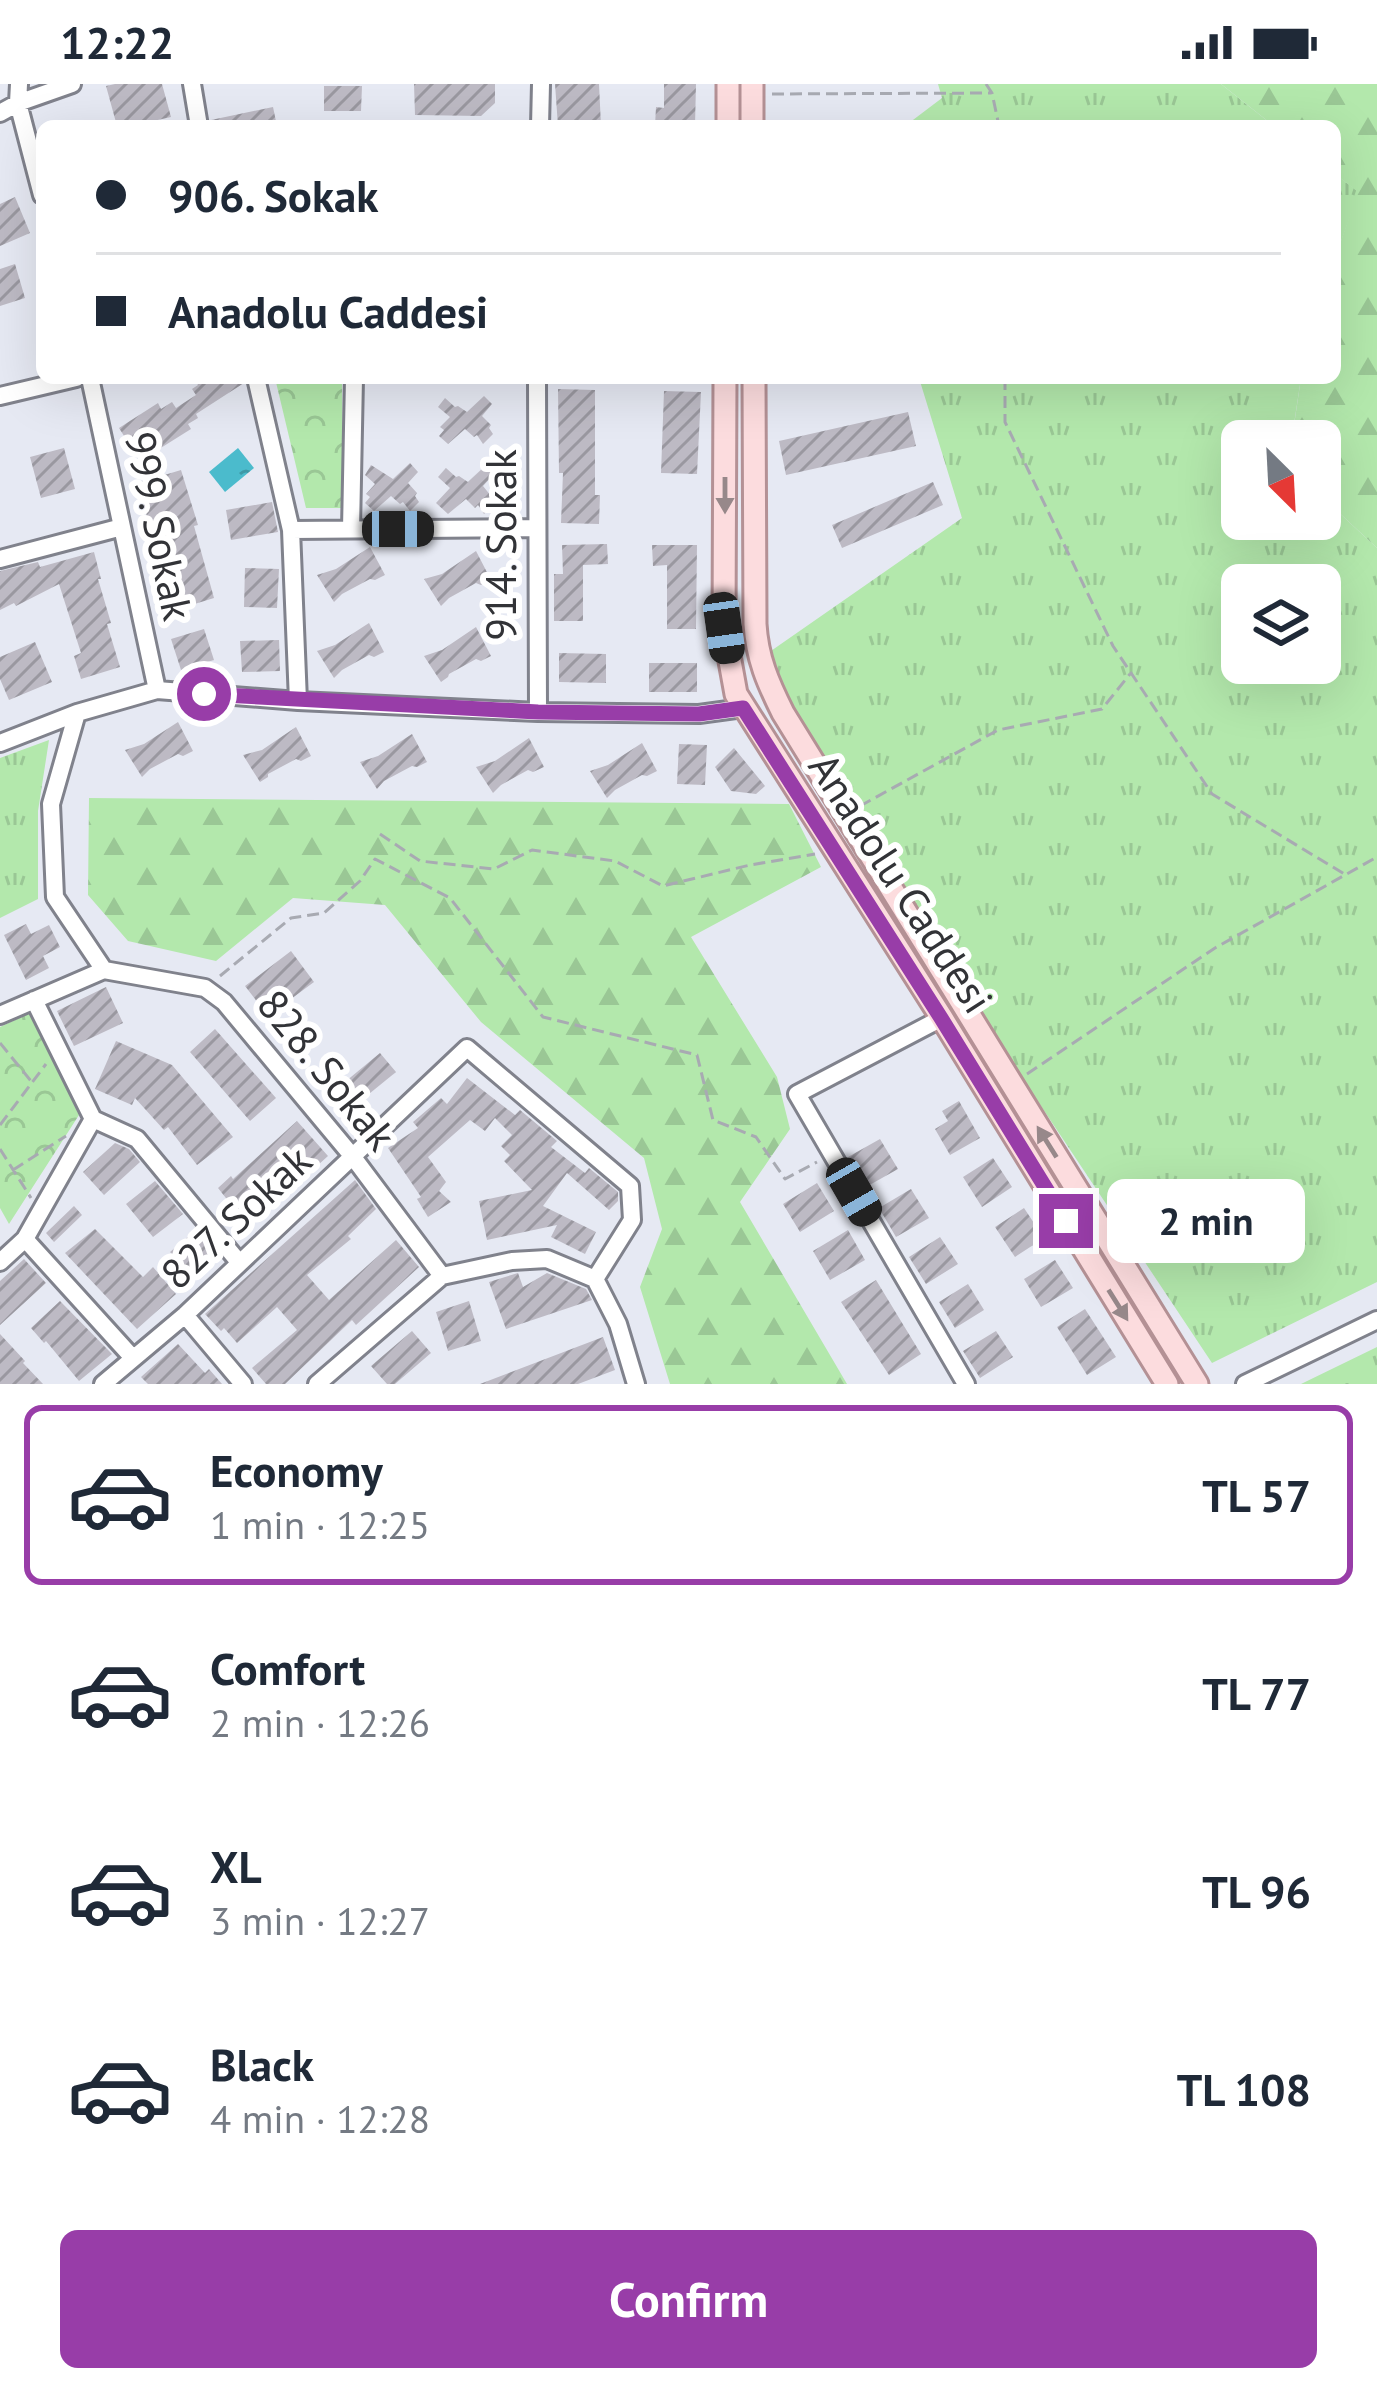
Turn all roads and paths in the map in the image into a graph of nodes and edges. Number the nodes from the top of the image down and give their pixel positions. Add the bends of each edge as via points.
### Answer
1 (71, 84) edge
2 (192, 84) edge
3 (541, 84) edge
4 (728, 84) edge
5 (986, 84) edge
6 (758, 89) edge
7 (19, 93) edge
8 (992, 93) junction
9 (0, 113) edge
10 (198, 120) edge
11 (540, 120) edge
12 (728, 120) edge
13 (753, 120) edge
14 (998, 120) edge
15 (36, 168) edge
16 (51, 384) edge
17 (91, 384) edge
18 (257, 384) edge
19 (354, 384) edge
20 (537, 384) edge
21 (725, 384) edge
22 (754, 384) edge
23 (1005, 384) edge
24 (0, 396) edge
25 (122, 526) junction
26 (536, 528) junction
27 (352, 529) junction
28 (291, 530) junction
29 (0, 559) edge
30 (1131, 672) junction
31 (157, 690) junction
32 (298, 700) junction
33 (743, 708) junction
34 (538, 712) junction
35 (77, 713) junction
36 (0, 742) edge
37 (850, 812) dead end
38 (380, 834) dead end
39 (834, 851) junction
40 (1377, 857) edge
41 (1346, 875) junction
42 (104, 970) junction
43 (205, 988) junction
44 (34, 1000) junction
45 (0, 1015) edge
46 (941, 1018) junction
47 (0, 1043) edge
48 (58, 1048) junction
49 (32, 1082) junction
50 (1013, 1085) junction
51 (93, 1119) junction
52 (0, 1125) edge
53 (0, 1149) edge
54 (832, 1154) junction
55 (353, 1157) junction
56 (13, 1170) junction
57 (40, 1212) junction
58 (25, 1239) junction
59 (238, 1261) junction
60 (0, 1262) edge
61 (442, 1276) junction
62 (596, 1279) junction
63 (185, 1315) junction
64 (1377, 1320) edge
65 (132, 1357) junction
66 (103, 1384) edge
67 (243, 1384) edge
68 (317, 1384) edge
69 (635, 1384) edge
70 (966, 1384) edge
71 (1167, 1384) edge
72 (1197, 1384) edge
73 (1245, 1384) edge

1 - 7 street
2 - 10 street
3 - 11 street
4 - 12 main road
5 - 8 path
6 - 8 path
6 - 13 main road
7 - 9 street
7 - 15 street
8 - 14 path
16 - 24 street
17 - 25 street, 999. Sokak
18 - 28 street
19 - 27 street
20 - 26 street, 914. Sokak
21 -> 33 main road, Anadolu Caddesi via 724,628
22 - 50 main road, Anadolu Caddesi via 754,624 765,676
23 - 30 path via 1005,422
25 - 29 street
25 - 31 street, 999. Sokak
26 - 27 street
26 - 34 street, 914. Sokak
27 - 28 street
28 - 32 street
30 - 37 path via 1102,709 998,730
30 - 41 path via 1212,794
31 - 32 street
31 - 35 street
32 - 34 street
33 - 34 street
33 - 39 main road, Anadolu Caddesi
35 - 36 street
35 - 42 street via 51,804 55,897
38 - 39 path via 420,861 494,869 532,850 615,861 663,886
39 - 46 main road, Anadolu Caddesi
40 - 41 path
41 - 50 path via 1215,949
42 - 43 street, 828. Sokak
42 - 44 street
43 - 54 path via 291,918 324,913 375,859 450,898 543,1017 697,1055 713,1120 756,1137 785,1179
43 - 55 street, 828. Sokak
44 - 45 street
44 - 48 street
46 - 54 street via 797,1094
46 -> 71 main road, Anadolu Caddesi
47 - 49 path
48 - 49 path
48 - 51 street
49 - 52 path
72 -> 50 main road, Anadolu Caddesi
51 - 56 path
51 - 57 street
51 - 59 street via 136,1139
53 - 56 path
54 - 70 street
55 - 59 street, 827. Sokak
55 - 61 street, 828. Sokak
55 - 62 street, 827. Sokak via 467,1048 630,1186 632,1220
56 - 57 path
57 - 58 street
58 - 60 street
58 - 65 street
59 - 63 street, 827. Sokak
61 - 62 street via 547,1259
61 - 68 street
62 - 69 street
63 - 65 street, 827. Sokak
63 - 67 street
64 - 73 street
65 - 66 street, 827. Sokak

